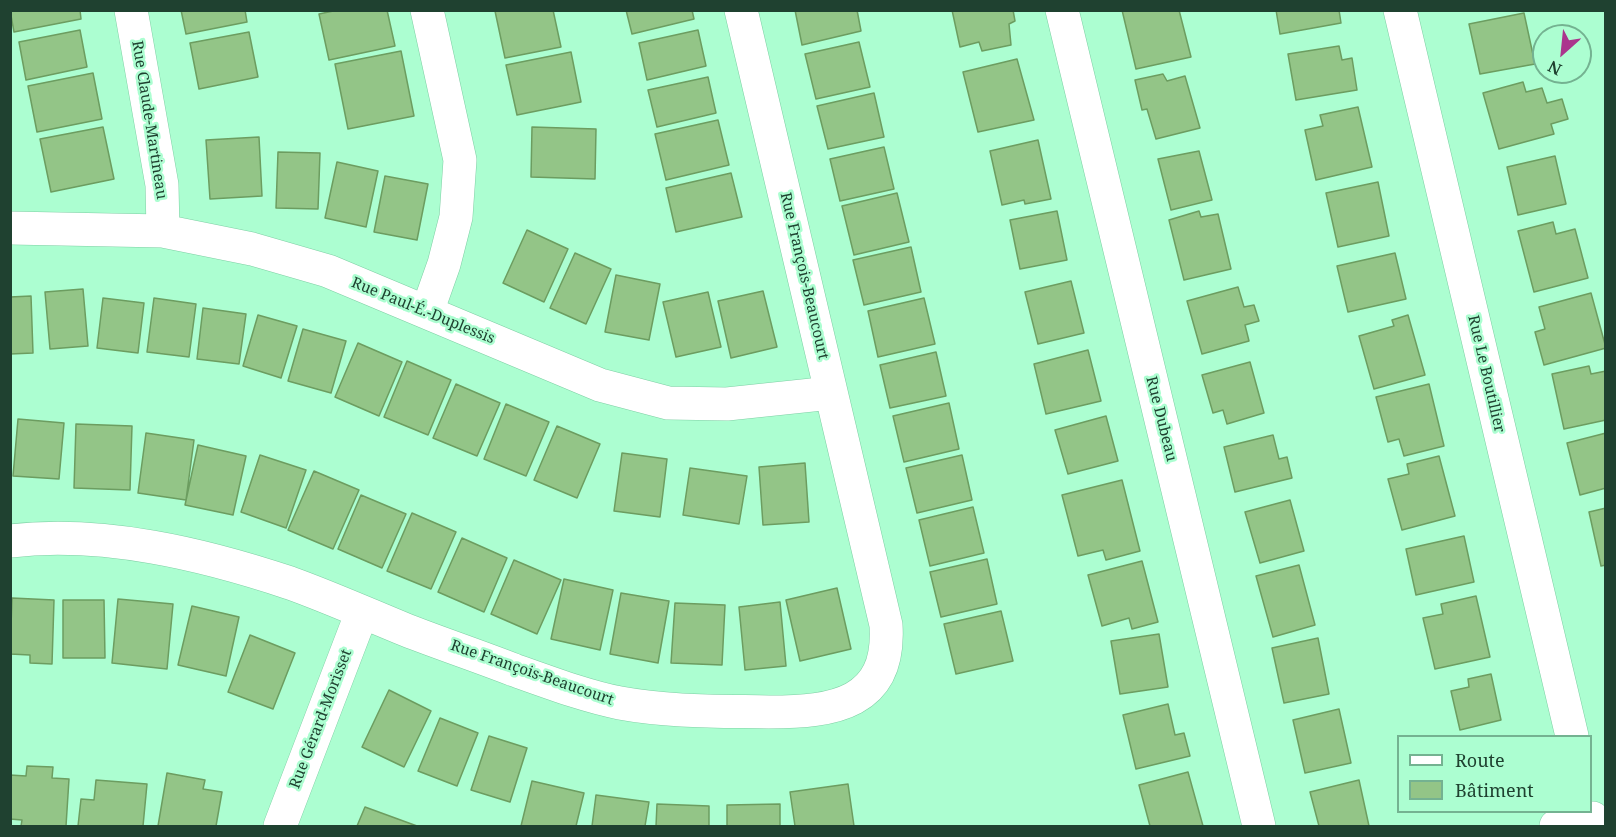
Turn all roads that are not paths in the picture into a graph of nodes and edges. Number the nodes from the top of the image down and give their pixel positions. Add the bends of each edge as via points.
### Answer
1 (131, 10) edge
2 (428, 10) edge
3 (741, 10) edge
4 (1062, 10) edge
5 (1400, 10) edge
6 (10, 228) edge
7 (164, 231) junction
8 (427, 312) junction
9 (831, 393) junction
10 (10, 541) edge
11 (362, 612) junction
12 (1572, 735) edge
13 (1593, 818) edge
14 (280, 826) edge
15 (1259, 826) edge
16 (1556, 826) edge

1 - 7 street, Rue Claude-Martineau via 162,185
2 - 8 street via 460,160 456,217
3 - 9 street, Rue François-Beaucourt
4 - 15 street, Rue Dubeau
5 - 12 street, Rue Le Boutillier
6 - 7 street, Rue Paul-É.-Duplessis
7 - 8 street, Rue Paul-É.-Duplessis via 252,249 328,272
8 - 9 street, Rue Paul-É.-Duplessis via 600,385 659,401 727,404
9 - 11 street, Rue François-Beaucourt via 886,625 884,665 870,688 859,697 828,707 784,712 699,711 619,703 542,680
10 - 11 street, Rue François-Beaucourt via 93,540 151,548 290,583
11 - 14 street, Rue Gérard-Morisset
13 - 16 street

